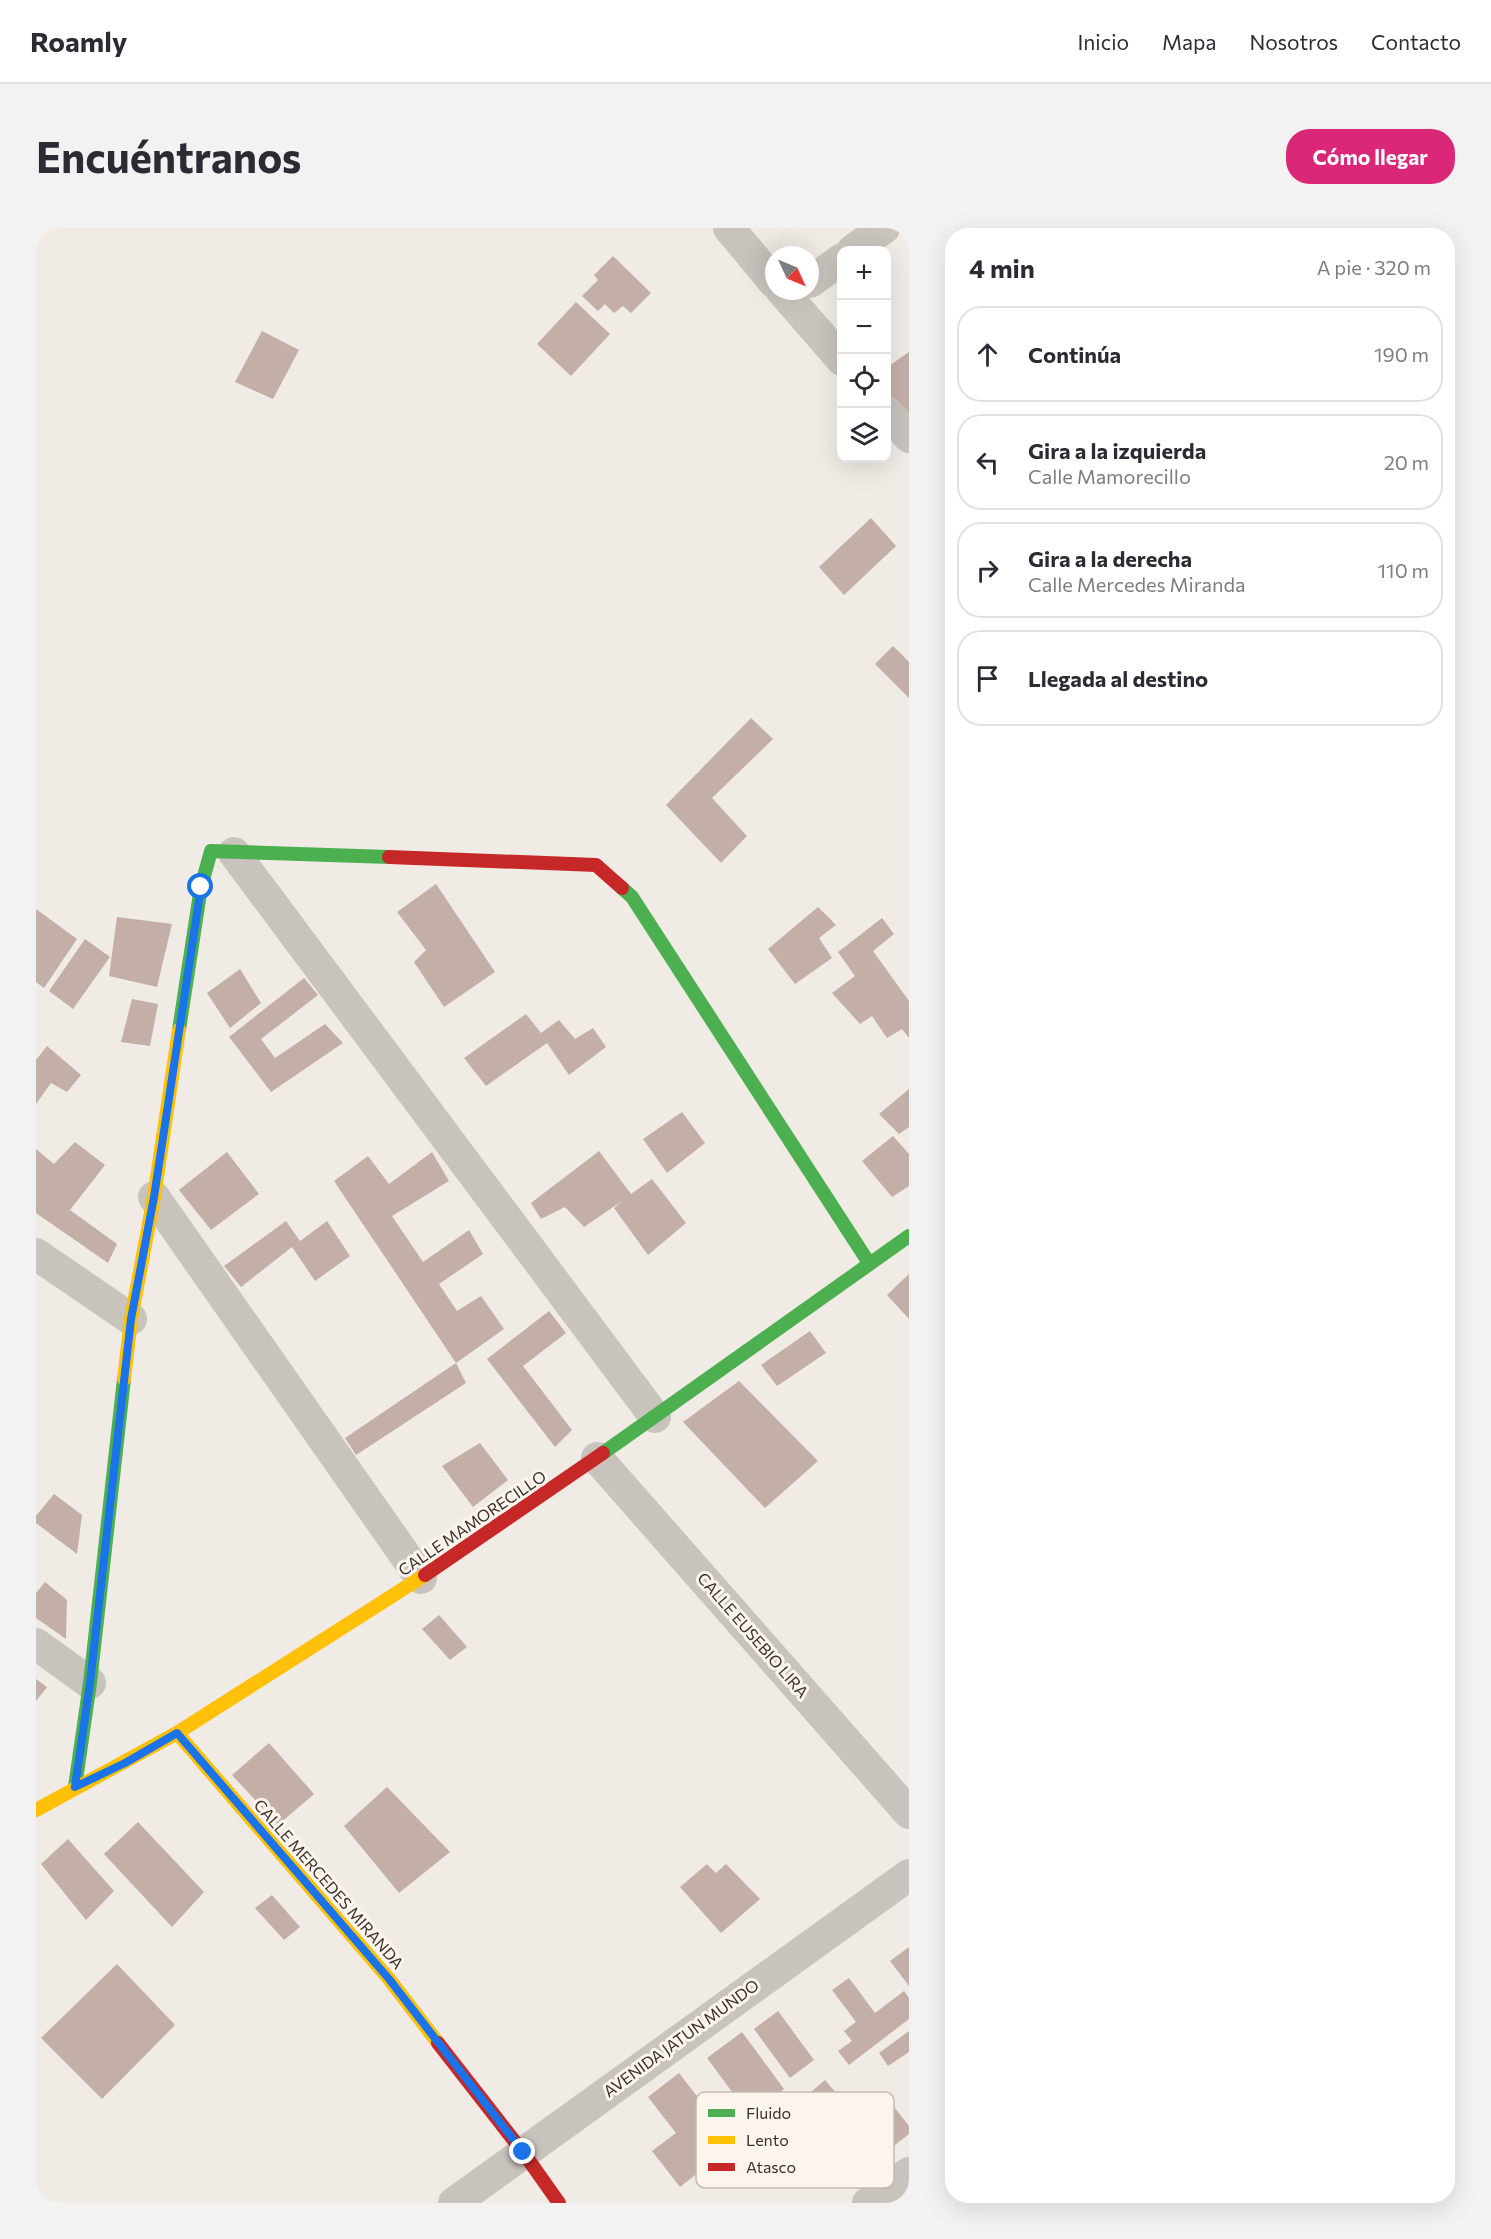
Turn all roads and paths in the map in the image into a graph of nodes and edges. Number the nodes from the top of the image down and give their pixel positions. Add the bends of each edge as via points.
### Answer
1 (729, 228) edge
2 (884, 228) edge
3 (859, 246) edge
4 (837, 262) edge
5 (765, 264) edge
6 (819, 272) edge
7 (798, 300) edge
8 (838, 354) edge
9 (891, 417) edge
10 (909, 437) edge
11 (234, 853) junction
12 (154, 1197) junction
13 (909, 1236) edge
14 (36, 1254) edge
15 (869, 1263) junction
16 (131, 1319) junction
17 (655, 1417) junction
18 (597, 1458) junction
19 (421, 1578) junction
20 (36, 1644) edge
21 (90, 1683) junction
22 (177, 1733) junction
23 (75, 1787) junction
24 (36, 1810) edge
25 (909, 1813) edge
26 (909, 1875) edge
27 (523, 2152) junction
28 (909, 2173) edge
29 (894, 2184) edge
30 (888, 2188) edge
31 (454, 2203) edge
32 (560, 2203) edge
33 (868, 2203) edge

1 - 5 street
2 - 3 street
4 - 6 street
7 - 8 street
9 - 10 street
11 - 12 street via 211,851 201,887
11 - 15 street via 596,865 632,897
11 - 17 street
12 - 16 street
12 - 19 street
13 - 15 street, CALLE MAMORECILLO
14 - 16 street
15 - 17 street, CALLE MAMORECILLO
16 - 21 street
17 - 18 street, CALLE MAMORECILLO
18 - 19 street, CALLE MAMORECILLO
18 - 25 street, CALLE EUSEBIO LIRA
19 - 22 street, CALLE MAMORECILLO
20 - 21 street
21 - 23 street
22 - 23 street, CALLE MAMORECILLO
22 - 27 street, CALLE MERCEDES MIRANDA via 389,1979
23 - 24 street, CALLE MAMORECILLO
26 - 27 street, AVENIDA JATUN MUNDO
27 - 31 street, AVENIDA JATUN MUNDO
27 - 32 street, CALLE MERCEDES MIRANDA
28 - 29 street
30 - 33 street

